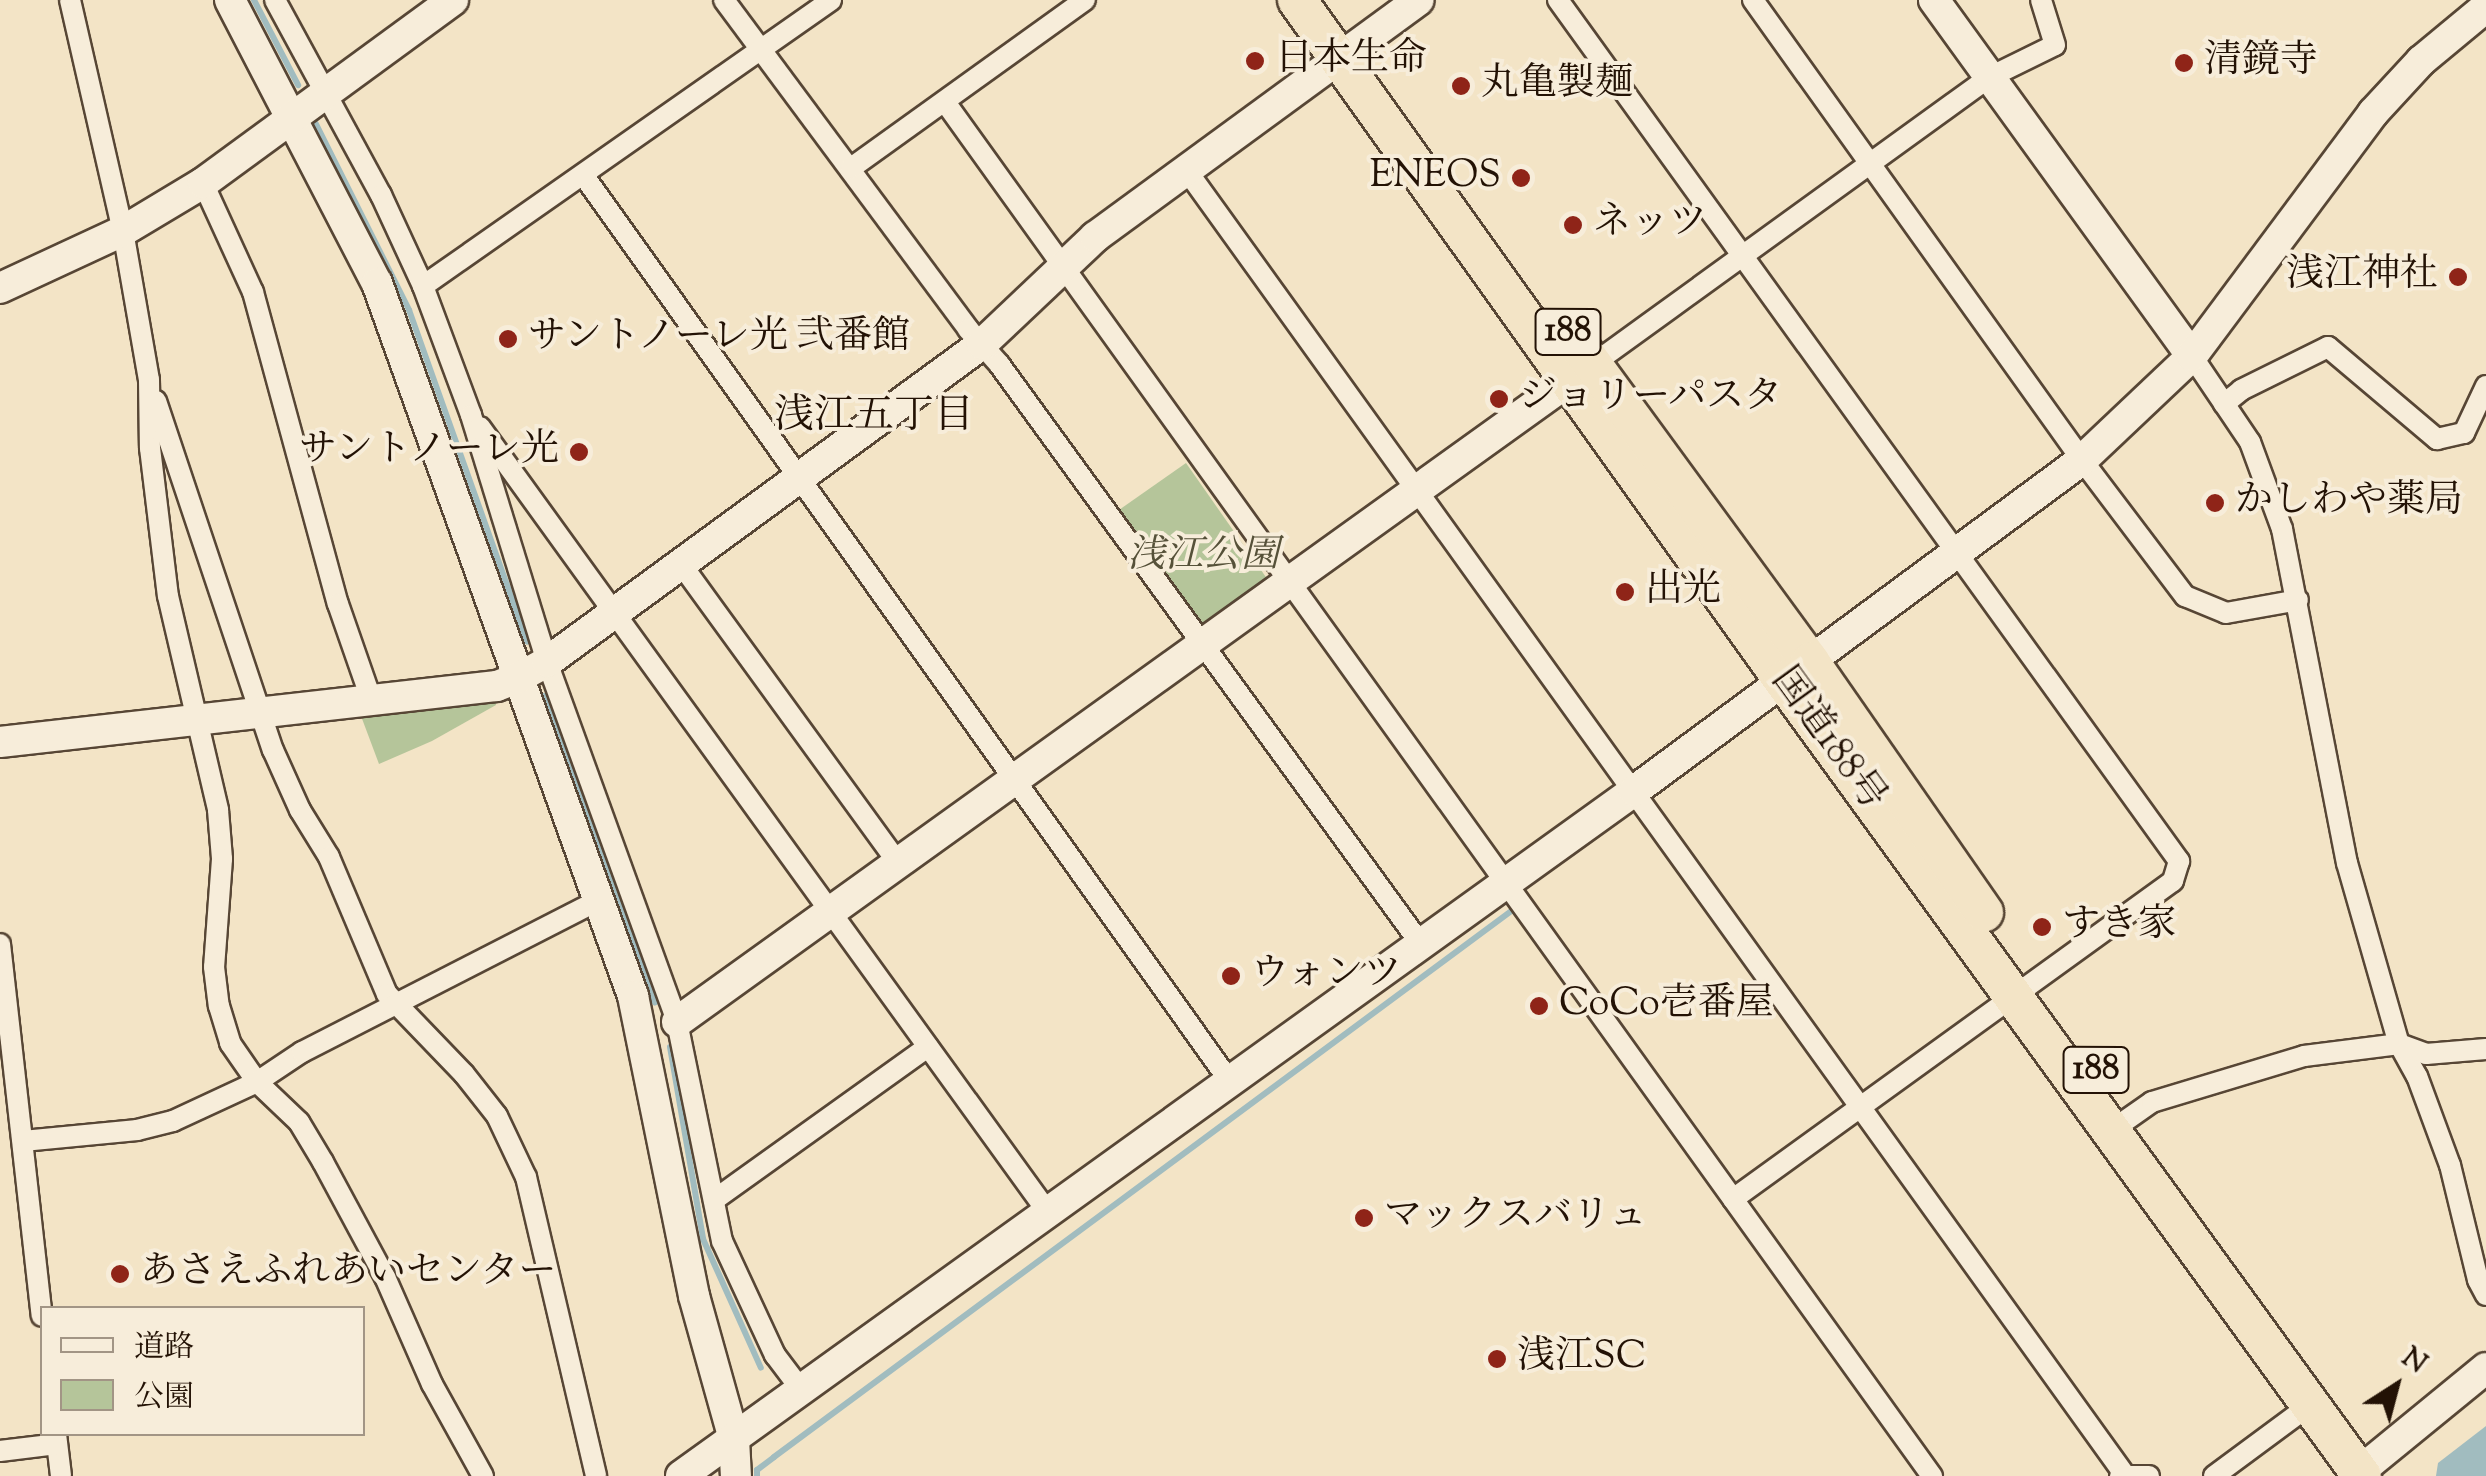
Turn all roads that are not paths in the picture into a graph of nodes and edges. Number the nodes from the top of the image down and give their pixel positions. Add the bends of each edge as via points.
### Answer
1 (70, 0) edge
2 (230, 0) edge
3 (275, 0) edge
4 (452, 0) edge
5 (724, 0) edge
6 (831, 0) edge
7 (1085, 0) edge
8 (1298, 0) edge
9 (1330, 0) edge
10 (1419, 0) edge
11 (1558, 0) edge
12 (1754, 0) edge
13 (1934, 0) edge
14 (2041, 0) edge
15 (2486, 8) edge
16 (760, 50) junction
17 (1350, 50) junction
18 (1990, 76) junction
19 (324, 92) junction
20 (946, 102) junction
21 (291, 117) junction
22 (1871, 164) junction
23 (851, 168) junction
24 (1185, 168) junction
25 (584, 176) junction
26 (202, 183) junction
27 (123, 232) junction
28 (1743, 256) junction
29 (1066, 266) junction
30 (423, 286) junction
31 (0, 288) edge
32 (982, 344) junction
33 (2192, 356) junction
34 (1581, 372) junction
35 (149, 380) junction
36 (2486, 386) edge
37 (2224, 404) junction
38 (471, 415) junction
39 (2481, 416) edge
40 (2082, 460) junction
41 (801, 479) junction
42 (1417, 491) junction
43 (1958, 554) junction
44 (681, 564) junction
45 (1290, 583) junction
46 (2298, 600) junction
47 (614, 612) junction
48 (1204, 644) junction
49 (547, 662) junction
50 (1797, 671) junction
51 (518, 678) junction
52 (370, 699) junction
53 (262, 712) junction
54 (195, 721) junction
55 (0, 742) edge
56 (1017, 778) junction
57 (1634, 791) junction
58 (898, 864) junction
59 (1504, 882) junction
60 (598, 901) junction
61 (832, 912) junction
62 (1420, 943) junction
63 (0, 944) edge
64 (2024, 989) junction
65 (396, 1006) junction
66 (678, 1022) junction
67 (644, 1030) junction
68 (2399, 1044) junction
69 (928, 1047) junction
70 (2486, 1049) edge
71 (1228, 1079) junction
72 (257, 1082) junction
73 (9, 1098) edge
74 (1861, 1104) junction
75 (2121, 1123) junction
76 (23, 1140) junction
77 (714, 1200) junction
78 (1733, 1200) junction
79 (1047, 1211) junction
80 (2486, 1295) edge
81 (41, 1306) edge
82 (2486, 1368) edge
83 (800, 1388) junction
84 (2310, 1405) junction
85 (56, 1439) edge
86 (734, 1440) junction
87 (0, 1451) edge
88 (2367, 1471) edge
89 (2122, 1475) edge
90 (61, 1476) edge
91 (484, 1476) edge
92 (596, 1476) edge
93 (681, 1476) edge
94 (736, 1476) edge
95 (1932, 1476) edge
96 (2149, 1476) edge
97 (2214, 1476) edge

1 - 27 street
2 - 21 street
3 - 19 street
4 - 19 street
5 - 16 street
6 - 16 street
7 - 20 street
8 - 17 highway, 国道188号 / 188
9 - 17 highway, 国道188号 / 188
10 - 17 street
11 - 28 street
12 - 22 street
13 - 18 street
14 - 18 street via 2055,45
15 - 33 street via 2421,61 2372,113
16 - 23 street
16 - 25 street
17 - 24 street
17 - 34 highway, 国道188号 / 188
18 - 22 street
18 - 33 street
19 - 21 street
19 - 30 street
20 - 23 street
20 - 29 street
21 - 26 street
21 - 51 street via 378,283
22 - 28 street
22 - 40 street
23 - 32 street
24 - 29 street
24 - 42 street
25 - 30 street
25 - 41 street
26 - 27 street
26 - 52 street via 253,292
27 - 31 street
27 - 35 street
28 - 34 street
28 - 43 street
29 - 32 street
29 - 45 street
30 - 38 street
32 - 41 street
32 - 48 street
33 - 37 street
33 - 40 street
34 - 42 street
34 - 50 highway, 国道188号 / 188
35 - 53 street
35 - 54 street via 168,596
36 - 39 street
37 - 39 street via 2328,347 2437,439 2464,433
37 - 46 street via 2250,442 2282,529
38 - 47 street
38 - 49 street
40 - 43 street
40 - 46 street via 2195,604 2226,613
41 - 44 street
41 - 56 street
42 - 45 street
42 - 57 street
43 - 50 street
43 - 64 street via 2179,861 2173,881
44 - 47 street
44 - 58 street
45 - 48 street
45 - 59 street
46 - 68 street via 2347,863
47 - 49 street
47 - 61 street
48 - 56 street
48 - 62 street
49 - 51 street
49 - 66 street
50 - 57 street
50 - 64 highway, 国道188号 / 188
51 - 52 street
51 - 60 street
52 - 53 street
53 - 54 street
53 - 65 street via 300,810 329,856
54 - 55 street
54 - 72 street via 218,810 222,859 214,967 218,1006 230,1042
56 - 58 street
56 - 71 street
57 - 59 street
57 - 74 street
58 - 61 street
59 - 62 street
59 - 78 street
60 - 65 street
60 - 67 street
61 - 66 street
61 - 69 street
62 - 71 street
63 - 73 street
64 - 74 street
64 - 75 highway, 国道188号 / 188
65 - 72 street
65 - 92 street via 497,1116 526,1178
66 - 67 street
66 - 77 street
67 - 86 street via 694,1296
68 - 70 street via 2426,1054
68 - 75 street via 2304,1056 2152,1102
68 - 80 street via 2450,1165
69 - 77 street
69 - 79 street
71 - 79 street
72 - 76 street via 173,1121 137,1130
72 - 91 street via 299,1122 323,1162
73 - 76 street
74 - 78 street
74 - 89 street
75 - 84 highway, 国道188号 / 188
75 - 88 highway, 国道188号 / 188
76 - 81 street
77 - 83 street via 722,1241 775,1355
78 - 95 street
79 - 83 street
82 - 88 street
83 - 86 street
84 - 88 highway, 国道188号 / 188
84 - 97 street
85 - 87 street
85 - 90 street
86 - 93 street
86 - 94 street
89 - 96 street

